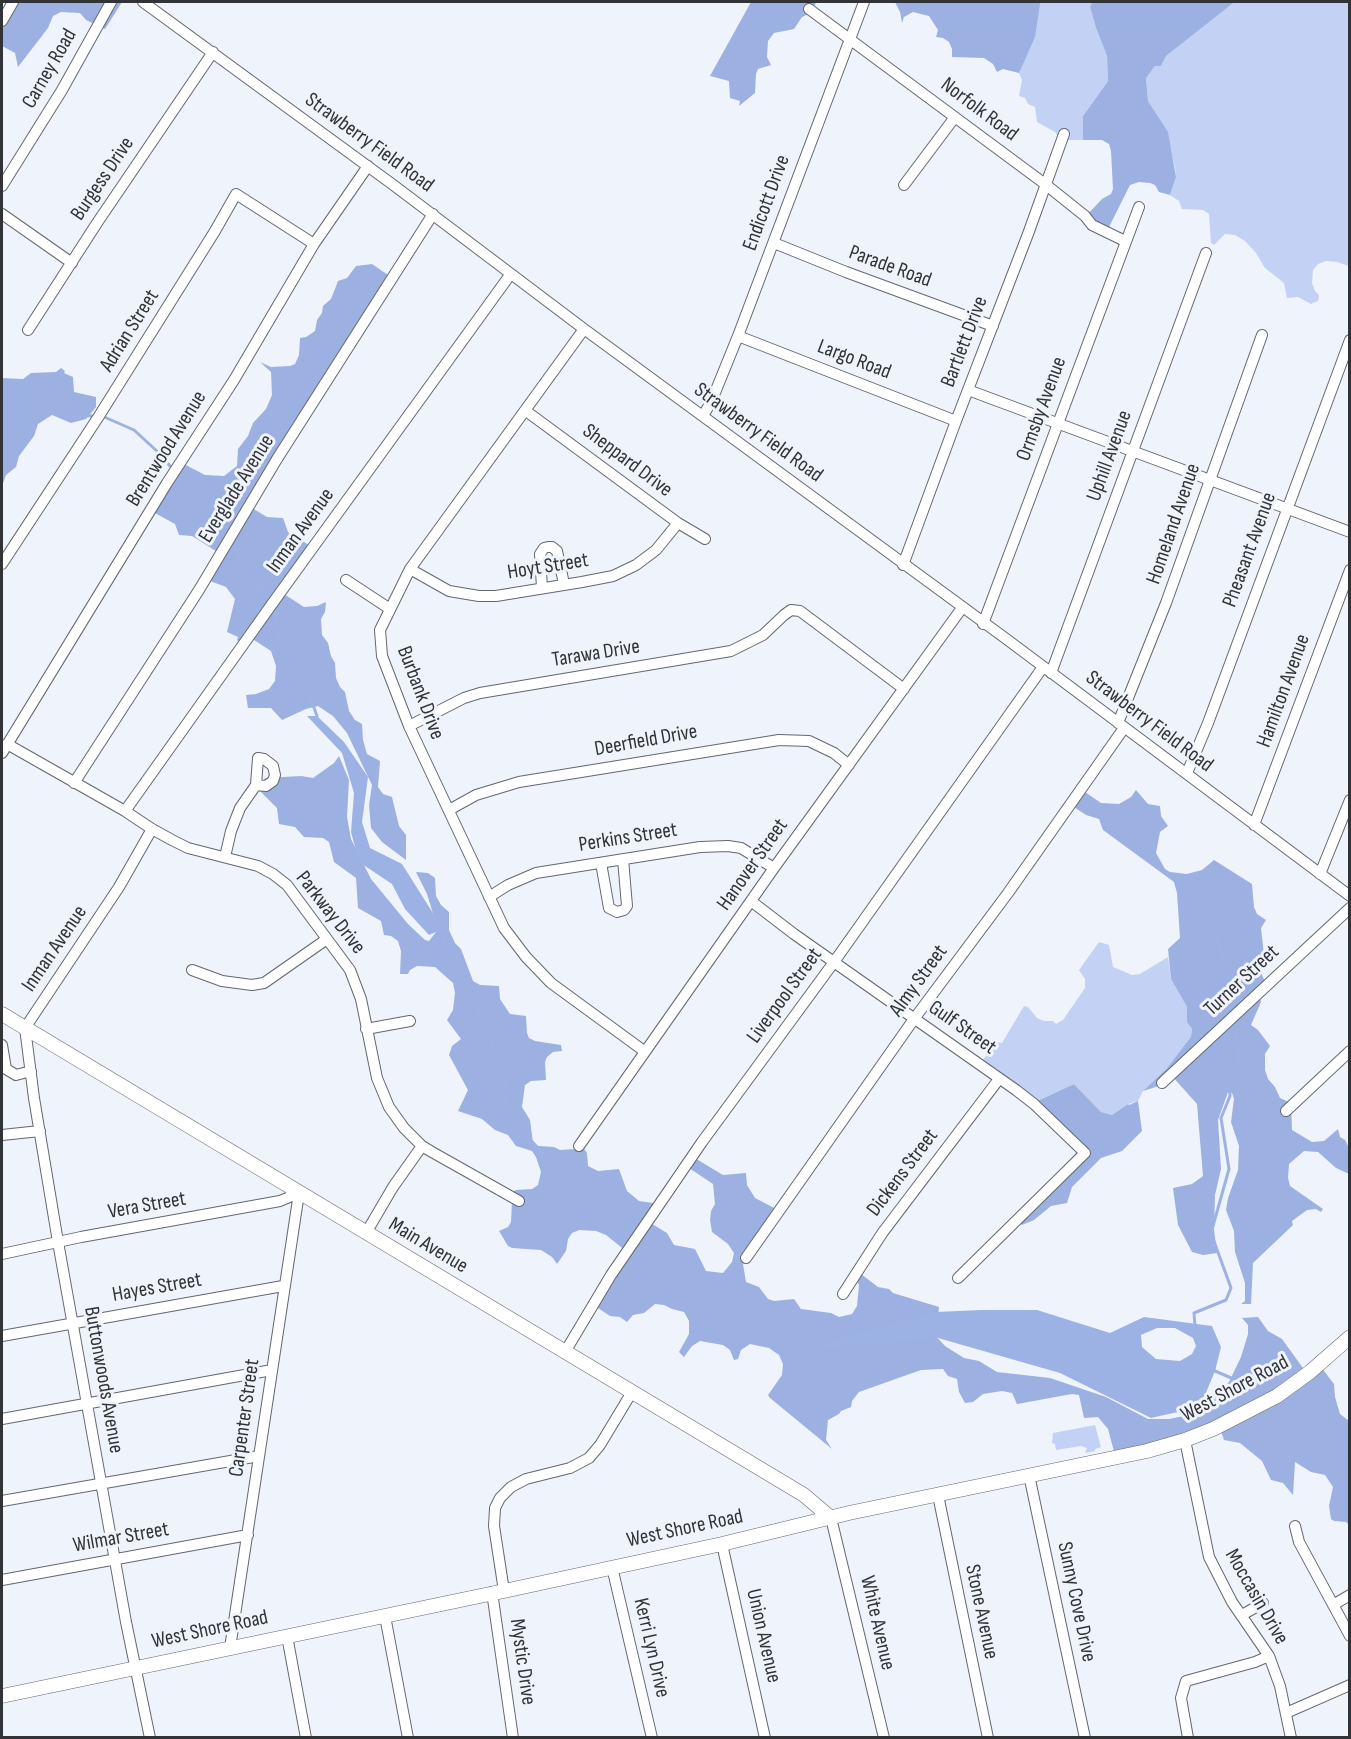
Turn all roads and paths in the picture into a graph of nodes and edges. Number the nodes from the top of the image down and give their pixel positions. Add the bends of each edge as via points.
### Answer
1 (13, 2) edge
2 (111, 2) edge
3 (143, 2) edge
4 (864, 2) edge
5 (809, 9) dead end
6 (2, 21) edge
7 (849, 38) junction
8 (213, 52) junction
9 (955, 117) junction
10 (1064, 134) dead end
11 (368, 166) junction
12 (1046, 184) junction
13 (904, 185) dead end
14 (2, 186) edge
15 (1139, 207) dead end
16 (2, 214) edge
17 (433, 214) junction
18 (1125, 241) junction
19 (774, 243) junction
20 (314, 244) junction
21 (1206, 253) dead end
22 (72, 262) junction
23 (510, 274) junction
24 (993, 326) junction
25 (584, 329) junction
26 (28, 330) dead end
27 (1262, 335) dead end
28 (738, 336) junction
29 (1350, 340) edge
30 (968, 390) junction
31 (526, 411) junction
32 (703, 416) junction
33 (956, 421) junction
34 (1058, 422) junction
35 (1133, 450) junction
36 (1210, 479) junction
37 (1287, 508) junction
38 (678, 523) junction
39 (1350, 532) edge
40 (705, 539) dead end
41 (2, 564) edge
42 (903, 565) junction
43 (410, 569) junction
44 (1350, 570) edge
45 (346, 580) dead end
46 (564, 584) junction
47 (543, 588) junction
48 (962, 608) junction
49 (390, 609) junction
50 (983, 624) junction
51 (1047, 670) junction
52 (904, 689) junction
53 (409, 726) junction
54 (1121, 726) junction
55 (4, 749) edge
56 (849, 765) junction
57 (1187, 773) junction
58 (74, 783) junction
59 (256, 785) dead end
60 (1350, 800) edge
61 (448, 810) junction
62 (125, 811) junction
63 (1254, 825) junction
64 (152, 829) junction
65 (225, 857) junction
66 (623, 859) junction
67 (601, 862) junction
68 (774, 868) junction
69 (1320, 874) junction
70 (1350, 896) edge
71 (489, 897) junction
72 (752, 901) junction
73 (1350, 908) edge
74 (327, 939) junction
75 (834, 962) junction
76 (192, 970) dead end
77 (2, 1014) edge
78 (914, 1019) junction
79 (410, 1020) dead end
80 (25, 1028) junction
81 (366, 1029) junction
82 (2, 1045) edge
83 (1350, 1051) edge
84 (644, 1052) junction
85 (31, 1071) junction
86 (999, 1079) junction
87 (1162, 1083) dead end
88 (1286, 1111) dead end
89 (40, 1131) junction
90 (2, 1135) edge
91 (422, 1146) junction
92 (579, 1146) dead end
93 (299, 1193) junction
94 (519, 1201) dead end
95 (366, 1233) junction
96 (58, 1242) junction
97 (2, 1254) edge
98 (746, 1258) dead end
99 (958, 1278) dead end
100 (284, 1286) junction
101 (843, 1294) dead end
102 (74, 1323) junction
103 (2, 1336) edge
104 (1350, 1338) edge
105 (565, 1352) junction
106 (272, 1371) junction
107 (632, 1392) junction
108 (87, 1403) junction
109 (2, 1419) edge
110 (1185, 1440) junction
111 (259, 1456) junction
112 (1029, 1475) junction
113 (102, 1483) junction
114 (938, 1495) junction
115 (2, 1501) edge
116 (831, 1518) junction
117 (1295, 1526) dead end
118 (248, 1535) junction
119 (722, 1544) junction
120 (115, 1558) junction
121 (612, 1567) junction
122 (2, 1580) edge
123 (498, 1592) junction
124 (1350, 1595) edge
125 (1263, 1603) dead end
126 (1333, 1605) junction
127 (1242, 1615) junction
128 (385, 1616) junction
129 (287, 1636) junction
130 (1350, 1636) edge
131 (230, 1648) junction
132 (1269, 1656) junction
133 (135, 1667) junction
134 (1350, 1685) edge
135 (2, 1696) edge
136 (1286, 1713) junction
137 (150, 1737) edge
138 (306, 1737) edge
139 (408, 1737) edge
140 (513, 1737) edge
141 (652, 1737) edge
142 (765, 1737) edge
143 (884, 1737) edge
144 (988, 1737) edge
145 (1085, 1737) edge
146 (1188, 1737) edge
147 (1291, 1737) edge

1 - 6 street
2 - 14 street, Carney Road
3 - 8 street, Strawberry Field Road
4 - 7 street, Endicott Drive
5 - 7 street, Norfolk Road
7 - 9 street, Norfolk Road
7 - 19 street, Endicott Drive
8 - 11 street, Strawberry Field Road
8 - 22 street, Burgess Drive
9 - 12 street, Norfolk Road
9 - 13 street
10 - 12 street, Bartlett Drive
11 - 17 street, Strawberry Field Road
11 - 20 street, Brentwood Avenue
12 - 18 street, Norfolk Road via 1092,225
12 - 24 street, Bartlett Drive
15 - 18 street, Ormsby Avenue
16 - 22 street
17 - 23 street, Strawberry Field Road
17 - 58 street, Everglade Avenue
18 - 34 street, Ormsby Avenue
19 - 24 street, Parade Road
19 - 28 street, Endicott Drive
20 - 41 street, Adrian Street via 236,194
20 - 55 street, Brentwood Avenue
21 - 35 street, Uphill Avenue
22 - 26 street, Burgess Drive
23 - 25 street, Strawberry Field Road
23 - 62 street, Inman Avenue
24 - 30 street, Bartlett Drive
25 - 31 street, Burbank Drive
25 - 32 street, Strawberry Field Road
27 - 36 street, Homeland Avenue
28 - 32 street, Endicott Drive
28 - 33 street, Largo Road
29 - 37 street, Pheasant Avenue
30 - 33 street, Bartlett Drive
30 - 34 street
31 - 38 street, Sheppard Drive
31 - 43 street, Burbank Drive
32 - 42 street, Strawberry Field Road
33 - 42 street, Bartlett Drive
34 - 35 street
34 - 50 street, Ormsby Avenue
35 - 36 street
35 - 51 street, Uphill Avenue
36 - 37 street
36 - 54 street, Homeland Avenue
37 - 39 street
37 - 57 street, Pheasant Avenue
38 - 40 street, Sheppard Drive
38 - 46 street, Hoyt Street via 656,550 636,565 613,576
42 - 48 street, Strawberry Field Road
43 - 47 street, Hoyt Street via 449,591 469,595 496,596
43 - 49 street, Burbank Drive
44 - 63 street, Hamilton Avenue
45 - 49 street
46 - 47 street, Hoyt Street
46 - 47 street via 557,551 548,547 540,554
48 - 50 street, Strawberry Field Road
48 - 52 street, Hanover Street
49 - 53 street, Burbank Drive via 380,630 382,656
50 - 51 street, Strawberry Field Road
51 - 54 street, Strawberry Field Road
51 - 75 street, Liverpool Street
52 - 53 street, Tarawa Drive via 800,611 791,610 763,635 731,651 480,693
52 - 56 street, Hanover Street
53 - 61 street, Burbank Drive
54 - 57 street, Strawberry Field Road
54 - 78 street, Almy Street via 1008,893
55 - 58 street, Parkway Drive
56 - 61 street, Deerfield Drive via 809,741 778,740 519,782 477,795
56 - 68 street, Hanover Street
57 - 63 street, Strawberry Field Road
58 - 62 street, Parkway Drive
59 - 65 street via 236,816
60 - 69 street
61 - 71 street, Burbank Drive
62 - 64 street, Parkway Drive
63 - 69 street, Strawberry Field Road
64 - 65 street, Parkway Drive via 188,848
64 - 80 street, Inman Avenue via 119,887
65 - 74 street, Parkway Drive via 258,866 287,885
66 - 67 street, Perkins Street
66 - 67 street via 627,906 617,912 609,908
66 - 68 street, Perkins Street via 728,846 743,849
67 - 71 street, Perkins Street via 525,876
68 - 72 street, Hanover Street
69 - 70 street, Strawberry Field Road
71 - 84 street, Burbank Drive via 509,934 538,970
72 - 75 street, Gulf Street
72 - 84 street, Hanover Street
73 - 87 street, Turner Street
74 - 76 street via 264,983 222,981
74 - 81 street, Parkway Drive via 350,970 361,999
75 - 78 street, Gulf Street
75 - 105 street, Liverpool Street via 702,1143 611,1275
77 - 80 main road, Main Avenue
78 - 86 street, Gulf Street
78 - 98 street, Almy Street
79 - 81 street
80 - 85 street, Buttonwoods Avenue
80 - 93 main road, Main Avenue
81 - 91 street, Parkway Drive via 377,1078 389,1107
82 - 85 street via 6,1069 16,1075
83 - 88 street
84 - 92 street, Hanover Street
85 - 89 street, Buttonwoods Avenue
86 - 99 street, Gulf Street via 1034,1104 1085,1153
86 - 101 street, Dickens Street via 883,1232
89 - 90 street
89 - 96 street, Buttonwoods Avenue
91 - 94 street, Parkway Drive
91 - 95 street
93 - 95 main road, Main Avenue
93 - 96 street, Vera Street via 280,1201
93 - 100 street, Carpenter Street
95 - 105 main road, Main Avenue
96 - 97 street, Vera Street
96 - 102 street, Buttonwoods Avenue
100 - 102 street, Hayes Street
100 - 106 street, Carpenter Street
102 - 103 street, Hayes Street
102 - 108 street, Buttonwoods Avenue
104 - 110 main road, West Shore Road via 1277,1396
105 - 107 main road, Main Avenue
106 - 108 street
106 - 111 street, Carpenter Street
107 - 116 main road, Main Avenue via 804,1495
107 - 123 street, Mystic Drive via 589,1458 570,1468 525,1479 500,1498 494,1526
108 - 109 street
108 - 113 street, Buttonwoods Avenue
110 - 112 main road, West Shore Road
110 - 127 street, Moccasin Drive via 1209,1557
111 - 113 street
111 - 118 street, Carpenter Street
112 - 114 main road, West Shore Road
112 - 145 street, Sunny Cove Drive
113 - 115 street
113 - 120 street, Buttonwoods Avenue
114 - 116 main road, West Shore Road
114 - 144 street, Stone Avenue
116 - 119 main road, West Shore Road
116 - 143 street, White Avenue
117 - 126 street via 1299,1542
118 - 120 street, Wilmar Street
118 - 131 street, Carpenter Street
119 - 121 main road, West Shore Road
119 - 142 street, Union Avenue
120 - 122 street, Wilmar Street
120 - 133 street, Buttonwoods Avenue
121 - 123 main road, West Shore Road
121 - 141 street, Kerri Lyn Drive
123 - 128 main road, West Shore Road
123 - 140 street, Mystic Drive
124 - 126 street
125 - 127 street
126 - 130 street
127 - 132 street, Moccasin Drive
128 - 129 main road, West Shore Road
128 - 139 street
129 - 131 main road, West Shore Road
129 - 138 street
131 - 133 main road, West Shore Road
132 - 136 street, Moccasin Drive
132 - 146 street via 1186,1681 1181,1698
133 - 135 main road, West Shore Road
133 - 137 street, Buttonwoods Avenue
134 - 136 street
136 - 147 street, Moccasin Drive

